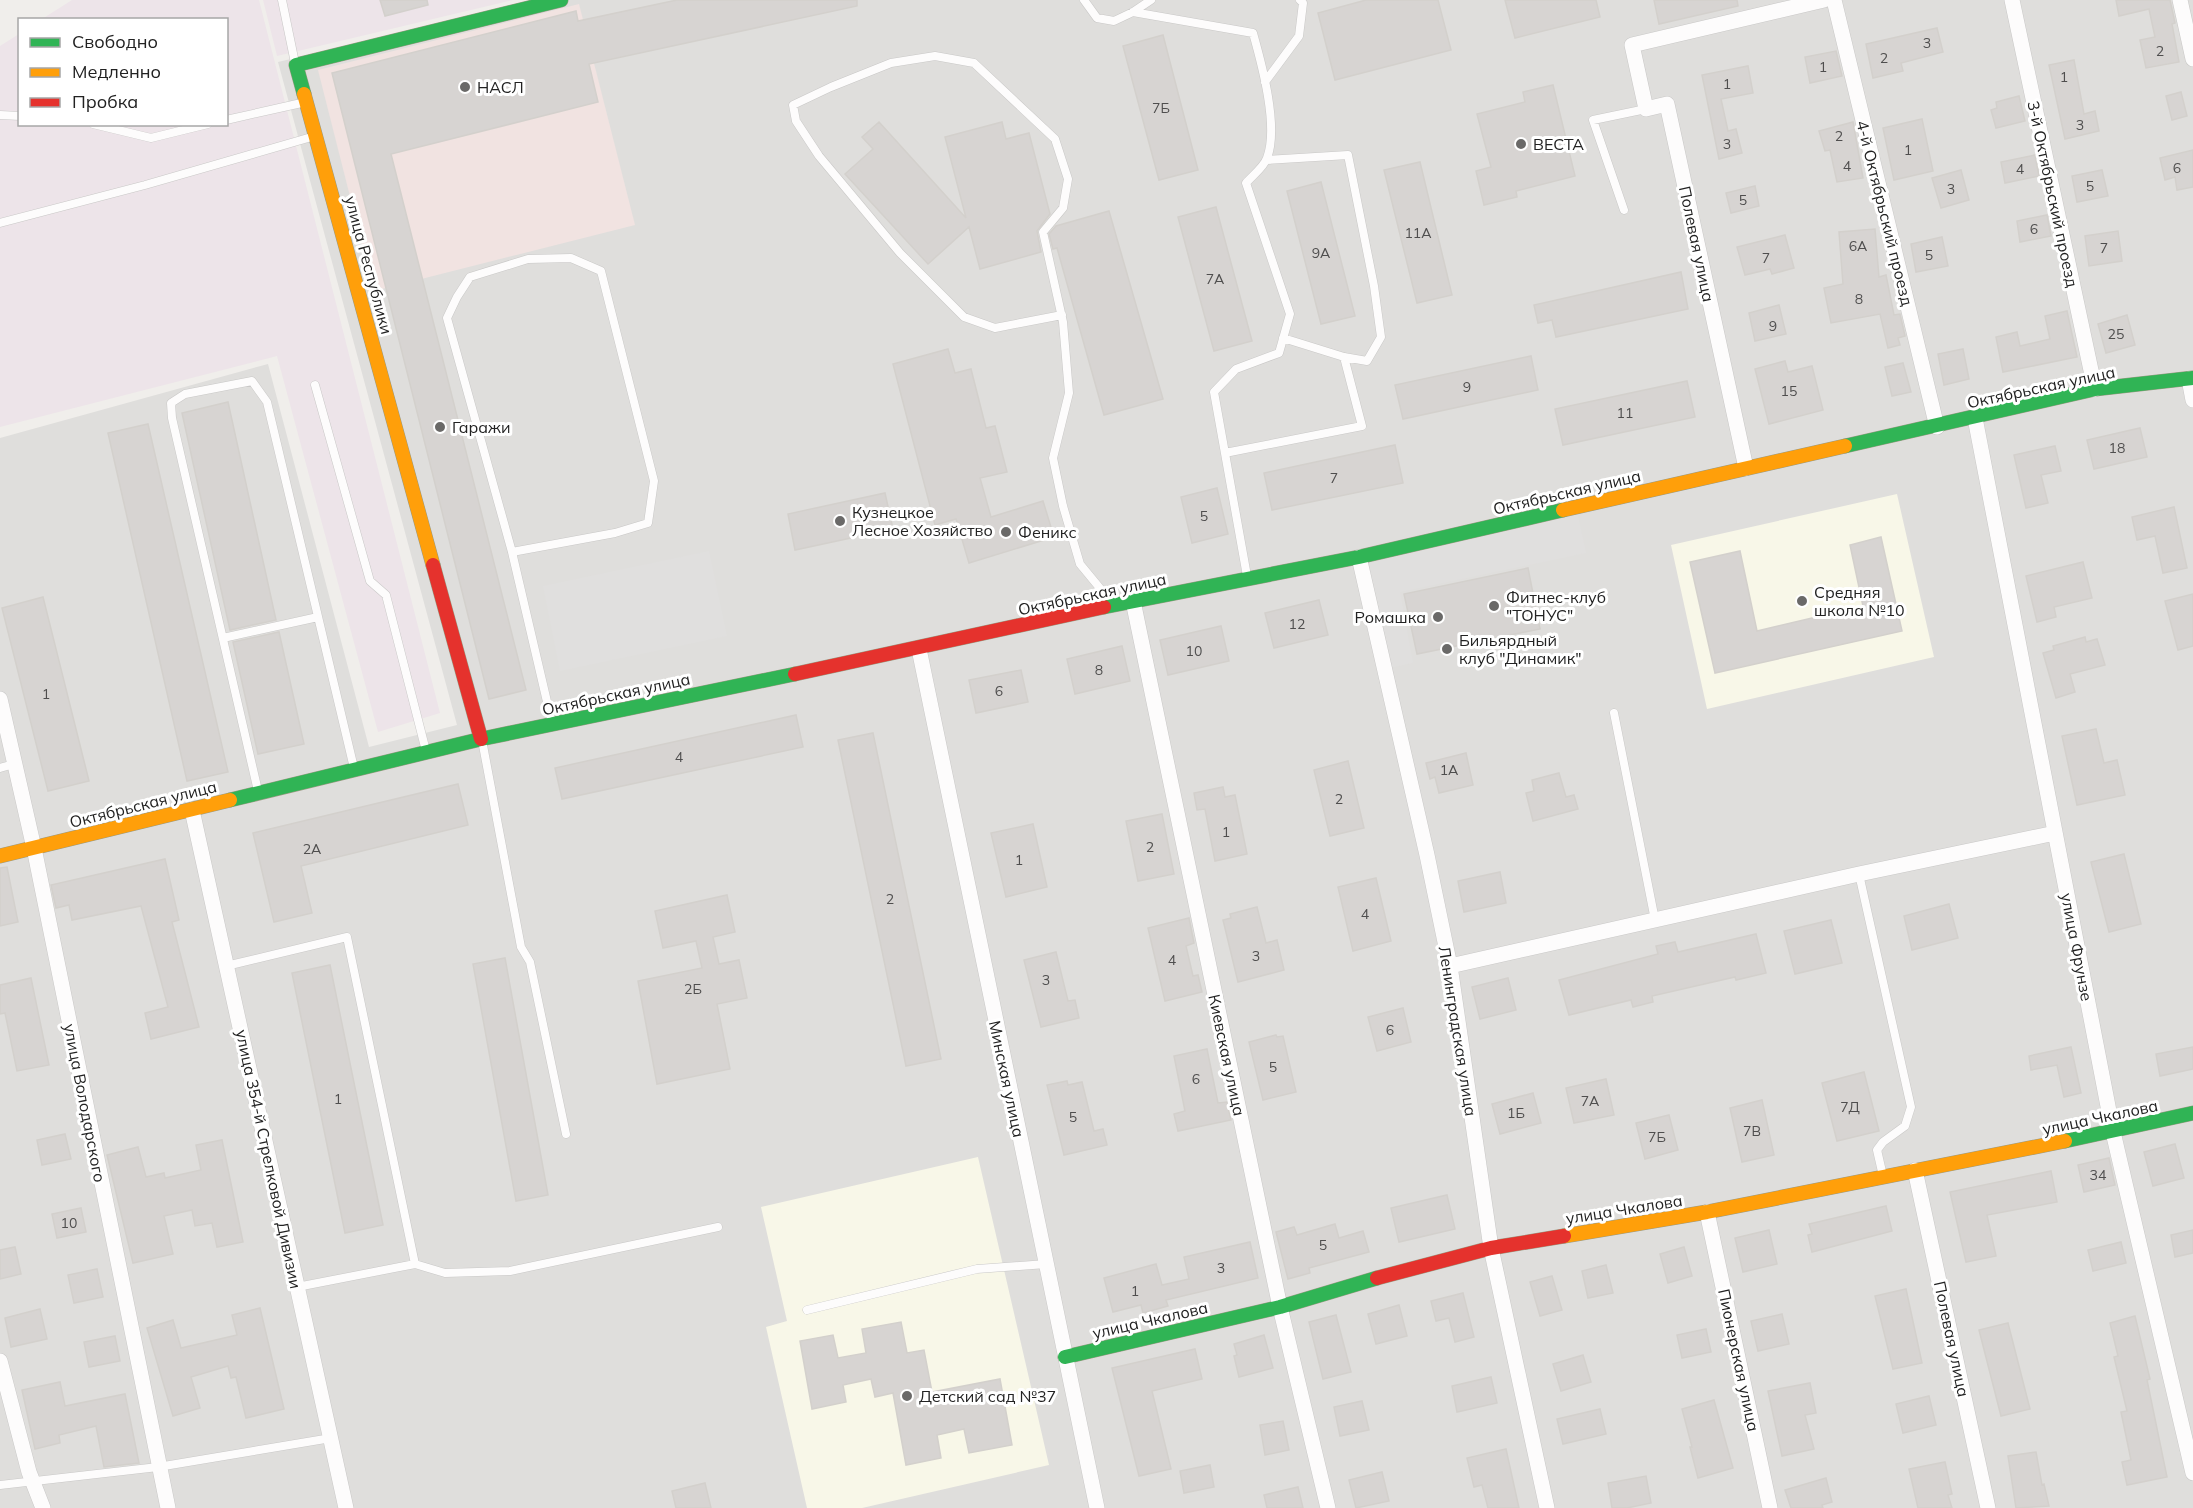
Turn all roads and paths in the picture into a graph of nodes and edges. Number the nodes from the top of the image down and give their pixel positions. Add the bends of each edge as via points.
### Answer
1 (282, 0) edge
2 (561, 0) edge
3 (1084, 0) edge
4 (1151, 0) edge
5 (1300, 0) edge
6 (1824, 0) edge
7 (1834, 0) edge
8 (2012, 0) edge
9 (2180, 0) edge
10 (1133, 12) junction
11 (2193, 59) edge
12 (296, 65) junction
13 (1265, 82) junction
14 (307, 101) junction
15 (1646, 109) junction
16 (0, 115) edge
17 (18, 116) edge
18 (228, 120) edge
19 (101, 126) edge
20 (200, 126) edge
21 (316, 135) junction
22 (1267, 159) junction
23 (1624, 210) dead end
24 (0, 223) edge
25 (1062, 315) junction
26 (1283, 338) junction
27 (1344, 357) junction
28 (2191, 378) edge
29 (315, 384) dead end
30 (2095, 389) junction
31 (2193, 400) edge
32 (1975, 418) junction
33 (1937, 427) junction
34 (1225, 453) junction
35 (1746, 468) junction
36 (512, 552) junction
37 (1359, 557) junction
38 (1248, 578) junction
39 (1133, 601) junction
40 (1114, 605) junction
41 (318, 618) junction
42 (223, 638) junction
43 (918, 649) junction
44 (0, 699) edge
45 (1614, 713) dead end
46 (552, 724) junction
47 (482, 739) junction
48 (426, 752) junction
49 (7, 766) edge
50 (354, 770) junction
51 (259, 793) junction
52 (192, 810) junction
53 (2055, 833) junction
54 (34, 848) junction
55 (0, 856) edge
56 (1859, 874) junction
57 (1655, 920) junction
58 (226, 966) junction
59 (1449, 966) junction
60 (2193, 1113) edge
61 (2113, 1132) junction
62 (566, 1134) dead end
63 (1916, 1170) junction
64 (1883, 1176) junction
65 (1707, 1212) junction
66 (718, 1227) dead end
67 (1491, 1248) junction
68 (415, 1264) junction
69 (1046, 1264) junction
70 (297, 1287) junction
71 (1280, 1307) junction
72 (807, 1310) dead end
73 (1065, 1357) junction
74 (0, 1361) edge
75 (330, 1438) junction
76 (158, 1467) junction
77 (2193, 1473) edge
78 (33, 1482) junction
79 (0, 1485) edge
80 (44, 1508) edge
81 (168, 1508) edge
82 (345, 1508) edge
83 (1097, 1508) edge
84 (1328, 1508) edge
85 (1547, 1508) edge
86 (1770, 1508) edge
87 (1988, 1508) edge

1 - 12 lane
2 - 12 street
3 - 10 lane via 1097,18 1114,21
4 - 10 lane
5 - 13 lane via 1303,3 1299,36
6 - 15 street via 1632,45
7 - 33 street, 4-й Октябрьский проезд
8 - 30 street, 3-й Октябрьский проезд
9 - 11 street
10 - 13 lane via 1253,33
12 - 14 street, улица Республики
13 - 22 lane via 1271,130
14 - 18 lane
14 - 21 street, улица Республики
15 - 23 lane via 1593,120
15 - 35 street, Полевая улица via 1666,104
16 - 17 lane
19 - 20 lane via 151,138
21 - 24 lane
21 - 47 street, улица Республики
22 - 26 lane via 1246,183 1290,314
22 - 27 lane via 1348,155 1381,337 1367,361
25 - 25 lane via 1043,232 1063,208 1068,179 1055,139 974,63 935,56 891,63 793,105 796,121 819,156 900,253 964,317 995,328
25 - 40 lane via 1069,393 1053,458 1080,564
26 - 27 lane
26 - 34 lane via 1279,353 1236,369 1214,392
27 - 34 lane via 1362,426
28 - 30 street, Октябрьская улица
28 - 31 street
29 - 48 lane via 370,581 386,595
30 - 32 street, Октябрьская улица
32 - 33 street, Октябрьская улица
32 - 53 street, улица Фрунзе
33 - 35 street, Октябрьская улица
34 - 38 lane
35 - 37 street, Октябрьская улица
36 - 36 lane via 447,318 470,277 528,259 572,258 601,271 654,481 648,522 615,533
36 - 46 lane
37 - 38 street, Октябрьская улица
37 - 59 street, Ленинградская улица
38 - 39 street, Октябрьская улица
39 - 40 street, Октябрьская улица
39 - 71 street, Киевская улица
40 - 43 street, Октябрьская улица
41 - 42 lane
41 - 42 lane via 267,402 252,381 185,394 171,403 172,418
41 - 50 lane
42 - 51 lane
43 - 46 street, Октябрьская улица
43 - 69 street, Минская улица
44 - 49 street, улица Володарского
45 - 57 lane
46 - 47 street, Октябрьская улица
47 - 48 street, Октябрьская улица
47 - 62 lane via 521,947 530,962
48 - 50 street, Октябрьская улица
49 - 54 street, улица Володарского
50 - 51 street, Октябрьская улица
51 - 52 street, Октябрьская улица
52 - 54 street, Октябрьская улица
52 - 58 street, улица 354-й Стрелковой Дивизии
53 - 56 street
53 - 61 street, улица Фрунзе
54 - 55 street, Октябрьская улица
54 - 76 street, улица Володарского
56 - 57 street
56 - 64 lane via 1911,1107 1905,1126 1877,1150
57 - 59 street
58 - 68 lane via 347,937
58 - 70 street, улица 354-й Стрелковой Дивизии
59 - 67 street, Ленинградская улица
60 - 61 street, улица Чкалова
61 - 63 street, улица Чкалова
61 - 77 street, улица Фрунзе
63 - 64 street, улица Чкалова
63 - 87 street, Полевая улица
64 - 65 street, улица Чкалова
65 - 67 street, улица Чкалова
65 - 86 street, Пионерская улица
66 - 68 lane via 510,1271 445,1273
67 - 71 street, улица Чкалова
67 - 85 street, Ленинградская улица
68 - 70 lane
69 - 72 lane via 977,1269
69 - 73 street, Минская улица
70 - 75 street, улица 354-й Стрелковой Дивизии
71 - 73 street, улица Чкалова
71 - 84 street, Киевская улица
73 - 83 street, Минская улица
74 - 78 street
75 - 76 lane
75 - 82 street, улица 354-й Стрелковой Дивизии
76 - 78 lane
76 - 81 street, улица Володарского
78 - 79 lane
78 - 80 street

